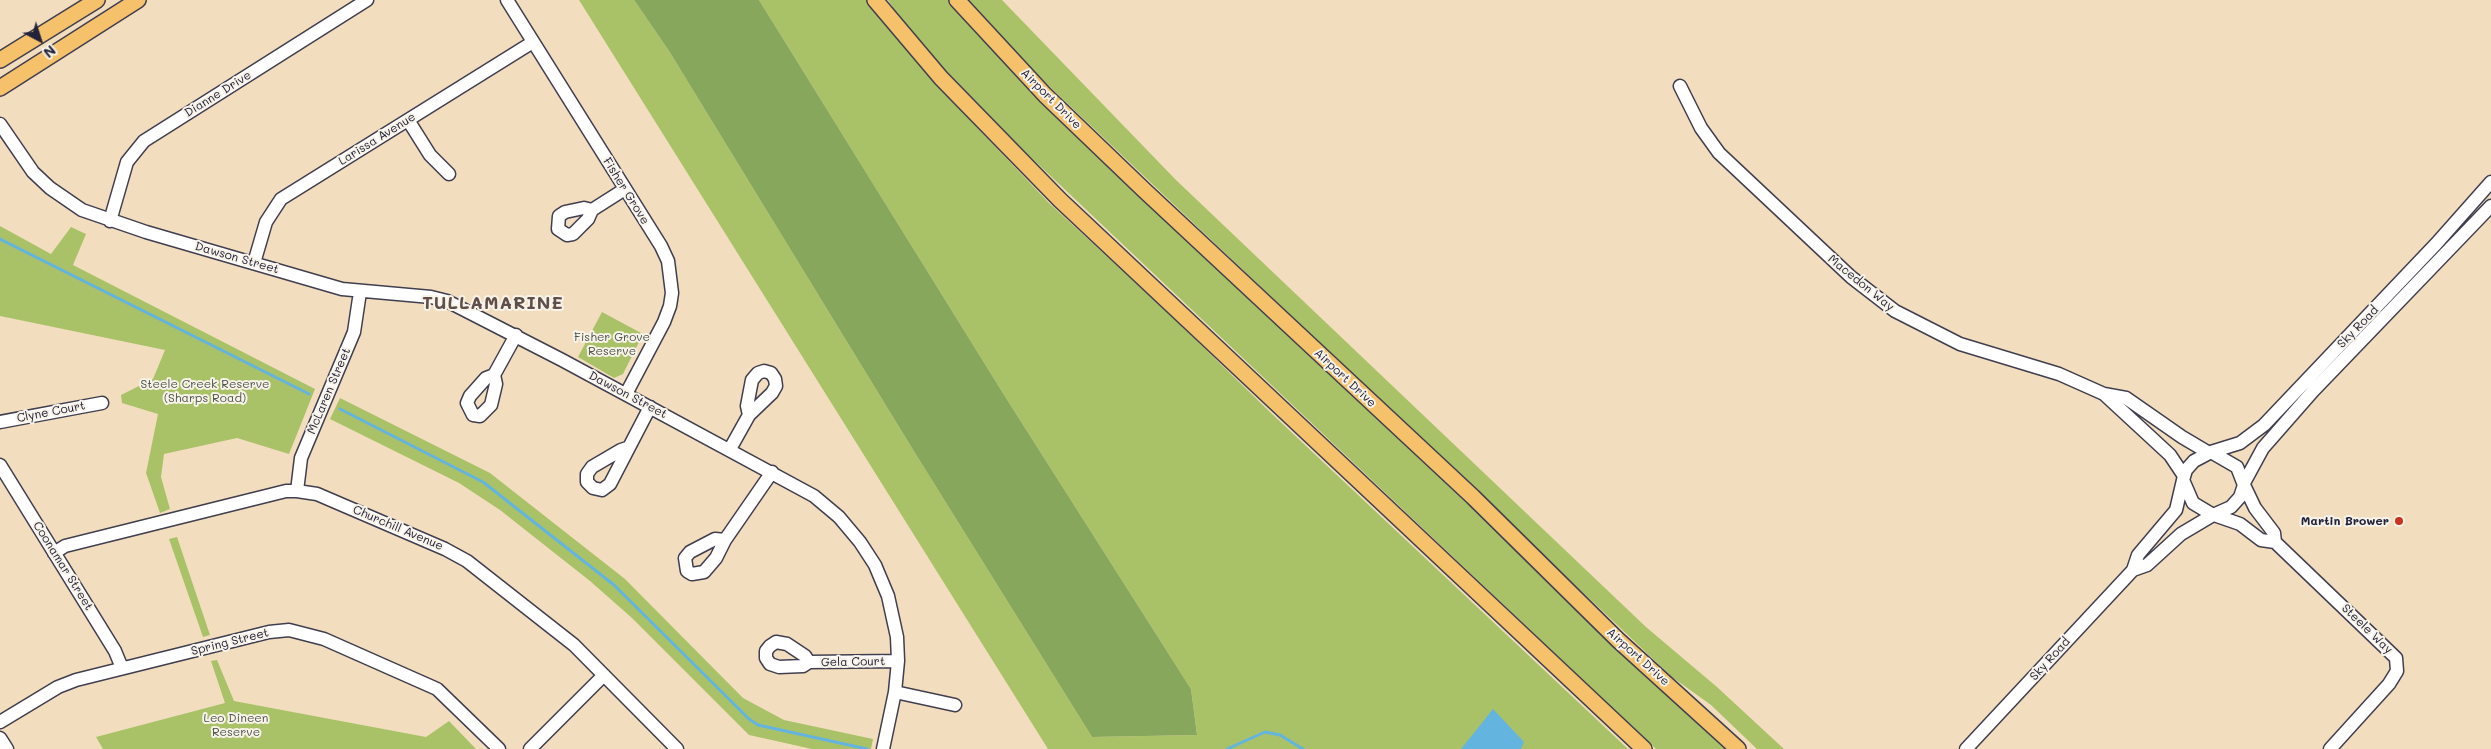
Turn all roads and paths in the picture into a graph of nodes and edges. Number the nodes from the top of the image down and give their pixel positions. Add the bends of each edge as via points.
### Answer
1 (96, 0) edge
2 (138, 0) edge
3 (367, 0) edge
4 (507, 0) edge
5 (875, 0) edge
6 (957, 0) edge
7 (532, 42) junction
8 (0, 60) edge
9 (1680, 86) dead end
10 (0, 88) edge
11 (408, 120) junction
12 (0, 124) edge
13 (449, 174) dead end
14 (2491, 182) edge
15 (625, 189) junction
16 (2491, 206) edge
17 (592, 210) dead end
18 (110, 221) junction
19 (254, 263) junction
20 (360, 292) junction
21 (516, 336) junction
22 (494, 375) dead end
23 (626, 394) junction
24 (2104, 394) junction
25 (102, 403) dead end
26 (650, 407) junction
27 (749, 415) dead end
28 (0, 422) edge
29 (627, 448) dead end
30 (730, 449) junction
31 (2210, 452) junction
32 (0, 465) edge
33 (772, 472) junction
34 (2183, 478) junction
35 (2244, 484) junction
36 (296, 491) junction
37 (2213, 515) junction
38 (724, 540) dead end
39 (2275, 542) junction
40 (54, 553) junction
41 (2133, 570) junction
42 (898, 661) junction
43 (809, 662) dead end
44 (122, 668) junction
45 (604, 675) junction
46 (895, 692) junction
47 (955, 705) dead end
48 (0, 722) edge
49 (0, 738) edge
50 (7, 749) edge
51 (499, 749) edge
52 (530, 749) edge
53 (677, 749) edge
54 (883, 749) edge
55 (1644, 749) edge
56 (1738, 749) edge
57 (1966, 749) edge
58 (2330, 749) edge

1 - 8 main road
2 - 10 main road
3 - 18 street, Dianne Drive via 144,141 127,162
4 - 7 street, Fisher Grove
5 - 55 main road via 941,78 1060,200
6 - 56 main road, Airport Drive via 1045,95 1115,163 1473,497 1618,640
7 - 11 street, Larissa Avenue
7 - 15 street, Fisher Grove
9 - 24 street, Macedon Way via 1701,128 1720,153 1872,294 1917,324 1960,344 2059,374
11 - 13 street via 430,155
11 - 19 street, Larissa Avenue via 282,199 266,222
12 - 18 street, Dawson Street via 33,172 50,188 82,210
14 - 31 street, Sky Road via 2264,425 2240,443
15 - 17 street
15 - 23 street, Fisher Grove via 661,246 669,268 672,293 664,322
16 - 35 street, Sky Road via 2313,391 2263,448
18 - 19 street, Dawson Street
19 - 20 street, Dawson Street
20 - 21 street, Dawson Street via 447,301
20 - 36 street, McLaren Street via 354,332 301,458
21 - 22 street
21 - 23 street, Dawson Street
23 - 26 street, Dawson Street
24 - 31 street, Macedon Way via 2126,398 2182,437
24 - 34 street, Macedon Way via 2170,456
25 - 28 street, Clyne Court
26 - 29 street
26 - 30 street, Dawson Street
27 - 30 street
30 - 33 street, Dawson Street
31 - 34 street via 2194,461
31 - 35 street via 2231,462
32 - 40 street, Coonamar Street
33 - 38 street
33 - 42 street, Dawson Street via 828,507 865,549 888,596 897,638
34 - 37 street via 2193,503
34 - 41 street, Sky Road via 2176,510 2138,555
35 - 37 street via 2240,497 2231,507
35 - 39 street, Steele Way via 2255,508 2274,533
36 - 40 street, Churchill Avenue via 65,546
36 - 45 street, Churchill Avenue via 329,499 455,553 565,638
37 - 39 street, Steele Way via 2240,524 2261,540
37 - 41 street, Sky Road via 2181,534 2147,565
39 - 58 street, Steele Way via 2396,658 2397,670 2389,684
40 - 44 street, Coonamar Street via 115,651
41 - 57 street, Sky Road
42 - 43 street, Gela Court
42 - 46 street, Dawson Street
44 - 48 street, Spring Street via 66,684
44 - 51 street, Spring Street via 269,632 298,631 324,639 437,689
45 - 52 street
45 - 53 street, Churchill Avenue
46 - 47 street
46 - 54 street, Dawson Street
49 - 50 street

